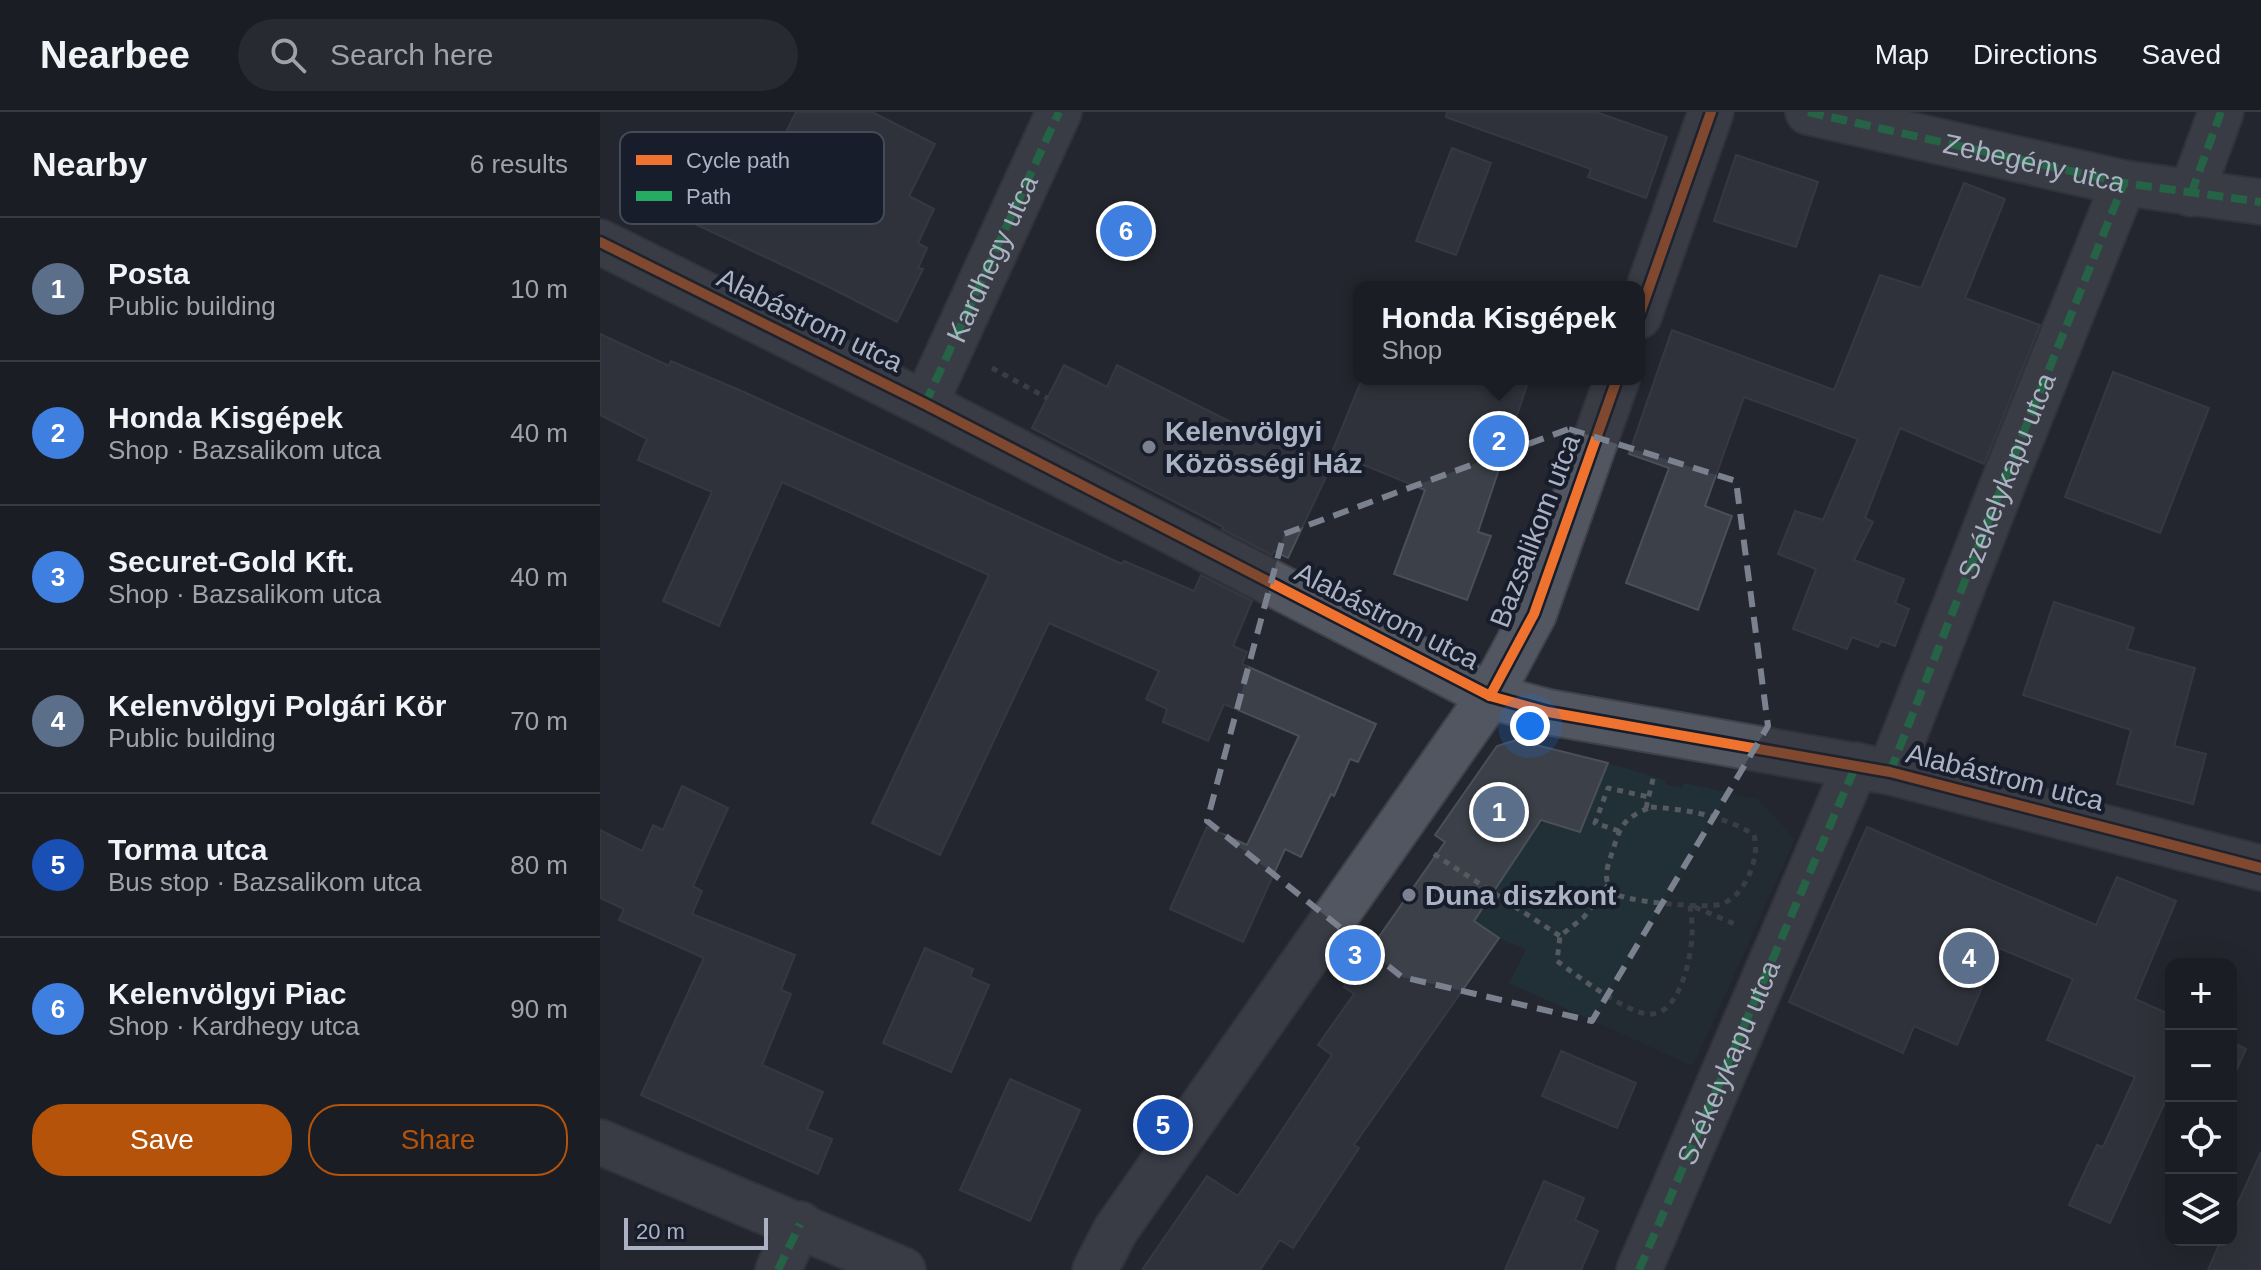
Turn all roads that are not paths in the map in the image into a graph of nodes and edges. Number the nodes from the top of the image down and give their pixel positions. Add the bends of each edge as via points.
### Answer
1 (1059, 112) edge
2 (1711, 112) edge
3 (1808, 112) edge
4 (2221, 112) edge
5 (2124, 183) junction
6 (2191, 194) junction
7 (2261, 202) edge
8 (600, 242) edge
9 (1645, 299) edge
10 (1615, 385) edge
11 (925, 404) junction
12 (1490, 696) junction
13 (1873, 769) junction
14 (2261, 868) edge
15 (600, 1142) edge
16 (800, 1224) junction
17 (778, 1270) edge
18 (903, 1270) edge
19 (1095, 1270) edge
20 (1639, 1270) edge

1 - 11 street, Kardhegy utca
2 - 9 street
3 - 5 street, Zebegény utca
4 - 6 street
5 - 6 street, Zebegény utca
5 - 13 street, Székelykapu utca via 2006,476
6 - 7 street, Zebegény utca
8 - 11 street, Alabástrom utca
10 - 12 street, Bazsalikom utca via 1534,614
11 - 12 street, Alabástrom utca
12 - 13 street, Alabástrom utca via 1548,712
12 - 19 street, Bazsalikom utca via 1123,1219
13 - 14 street, Alabástrom utca
13 - 20 street, Székelykapu utca
15 - 16 street
16 - 17 street
16 - 18 street

